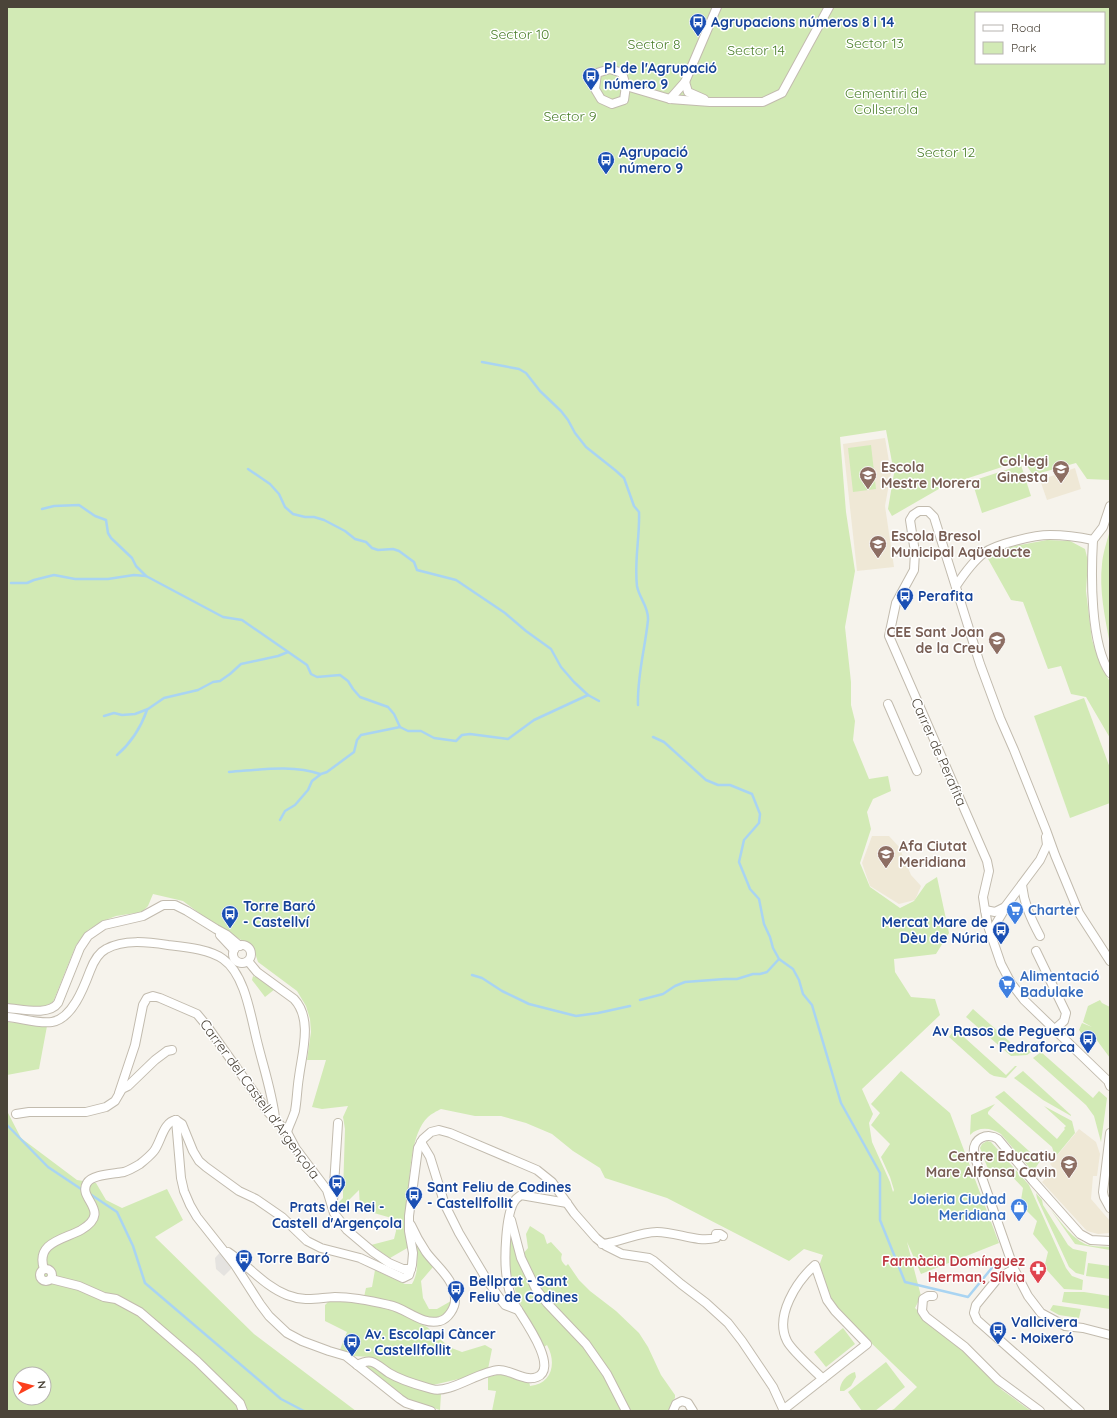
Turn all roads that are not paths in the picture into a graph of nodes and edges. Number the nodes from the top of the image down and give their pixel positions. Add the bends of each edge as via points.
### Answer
1 (717, 7) edge
2 (829, 7) edge
3 (685, 82) junction
4 (626, 86) junction
5 (670, 99) junction
6 (710, 102) junction
7 (1109, 506) edge
8 (1093, 540) junction
9 (956, 586) junction
10 (1110, 673) edge
11 (888, 704) dead end
12 (917, 771) dead end
13 (1046, 830) junction
14 (1055, 855) junction
15 (1040, 860) junction
16 (1022, 885) junction
17 (1005, 907) junction
18 (985, 910) junction
19 (991, 932) junction
20 (1040, 936) dead end
21 (236, 951) junction
22 (1036, 951) dead end
23 (224, 960) junction
24 (248, 960) junction
25 (1110, 961) edge
26 (7, 1008) edge
27 (7, 1017) edge
28 (1055, 1029) junction
29 (172, 1050) dead end
30 (1110, 1086) edge
31 (119, 1093) junction
32 (16, 1114) dead end
33 (275, 1118) junction
34 (176, 1120) junction
35 (338, 1123) dead end
36 (287, 1132) junction
37 (1110, 1133) edge
38 (421, 1142) junction
39 (567, 1203) junction
40 (1110, 1208) edge
41 (334, 1213) junction
42 (510, 1215) junction
43 (409, 1216) junction
44 (722, 1236) dead end
45 (1110, 1241) edge
46 (602, 1244) junction
47 (223, 1249) junction
48 (411, 1269) junction
49 (1014, 1269) junction
50 (933, 1296) dead end
51 (518, 1310) junction
52 (1110, 1335) edge
53 (357, 1365) junction
54 (822, 1379) junction
55 (784, 1410) edge
56 (243, 1411) edge
57 (431, 1411) edge
58 (626, 1411) edge
59 (673, 1411) edge
60 (693, 1411) edge
61 (1040, 1411) edge
62 (1080, 1411) edge

1 - 3 street
2 - 6 street via 782,93 763,102
3 - 5 street
3 - 6 street via 688,92
4 - 4 street via 624,100 612,104 601,99 595,89 598,74 610,69 622,73
4 - 5 street
5 - 6 street
7 - 8 street via 1103,527
8 - 9 street via 1048,535 1004,543 977,559
8 - 10 street via 1093,603 1097,634
9 - 13 street via 980,664
9 - 18 street, Carrer de Perafita via 934,517 928,511 922,510 910,520 914,570 896,603 889,636 987,861 989,871 983,897
11 - 12 street, Carrer de Perafita
13 - 14 street
13 - 15 street via 1047,845
14 - 15 street
14 - 25 street via 1079,913
15 - 16 street
16 - 17 street
16 - 20 street via 1027,909
17 - 18 street via 995,912
17 - 19 street
18 - 19 street, Carrer de Perafita
19 - 28 street, Carrer de Perafita via 1001,964 1011,983 1024,1000
21 - 23 street
21 - 24 street via 238,962
21 - 24 street via 246,946 250,950
21 - 26 street via 216,929 197,916 179,907 163,905 143,916 104,925 88,936 80,948 58,1003 53,1008 45,1011
22 - 28 street via 1066,1013 1064,1021
23 - 27 street via 208,952 178,946 144,942 121,944 104,950 97,957 83,988 64,1017 52,1022
23 - 33 street via 239,978 244,990 266,1072
24 - 36 street via 258,972 294,999 302,1013 305,1027 295,1112
28 - 30 street, Carrer de Perafita via 1108,1081
29 - 31 street via 155,1060
31 - 32 street via 112,1103 97,1110
31 - 33 street, Carrer del Castell d'Argençola via 136,1045 143,1005 147,998 153,996 197,1014
33 - 36 street, Carrer del Castell d'Argençola
34 - 47 street via 184,1191 196,1217
34 - 48 street via 182,1124 193,1151 203,1164 239,1191 282,1217 308,1241 321,1248 360,1258 403,1278 409,1275
34 - 56 street via 168,1124 153,1153 138,1165 124,1172 88,1181 85,1190 94,1209 94,1218 80,1230 49,1245 44,1251 43,1264 44,1268 52,1271 51,1279 79,1286 140,1312 197,1361 240,1403
35 - 41 street via 333,1190
36 - 41 street, Carrer del Castell d'Argençola via 296,1149 327,1190
37 - 40 street via 1103,1192
38 - 39 street via 426,1135 439,1130 466,1139 537,1170 552,1182
38 - 43 street
38 - 51 street via 430,1157 445,1205 459,1234 501,1300 505,1305
39 - 42 street via 521,1195 516,1199
39 - 46 street
41 - 48 street, Carrer del Castell d'Argençola via 347,1230 373,1252 403,1269
42 - 51 street via 506,1234 505,1264 508,1286
42 - 58 street via 521,1258 536,1289 586,1344 607,1374
43 - 47 street via 418,1240 452,1286 455,1300 452,1310 439,1321 423,1320 392,1305 371,1301 335,1297 306,1300 296,1298 268,1285
43 - 48 street via 413,1253
44 - 46 street via 716,1234 716,1238 704,1239 656,1232
45 - 49 street via 1091,1240 1080,1234 998,1139 987,1136 976,1142 974,1152
46 - 55 street via 614,1252 649,1258 717,1312 735,1331 768,1378
47 - 53 street via 276,1323 302,1341 346,1356
49 - 52 street via 1028,1296 1041,1313 1065,1326
49 - 62 street via 998,1278 976,1305 974,1313 977,1320
50 - 61 street via 923,1299 922,1311 926,1317 965,1347 998,1380
51 - 53 street via 544,1359 543,1371 537,1378 498,1370 436,1390 402,1380 372,1362
53 - 57 street via 406,1403
54 - 54 street via 866,1344 827,1300 814,1265 795,1289 785,1315 783,1330 787,1342
54 - 55 street
59 - 60 street via 676,1404 682,1401 688,1403

